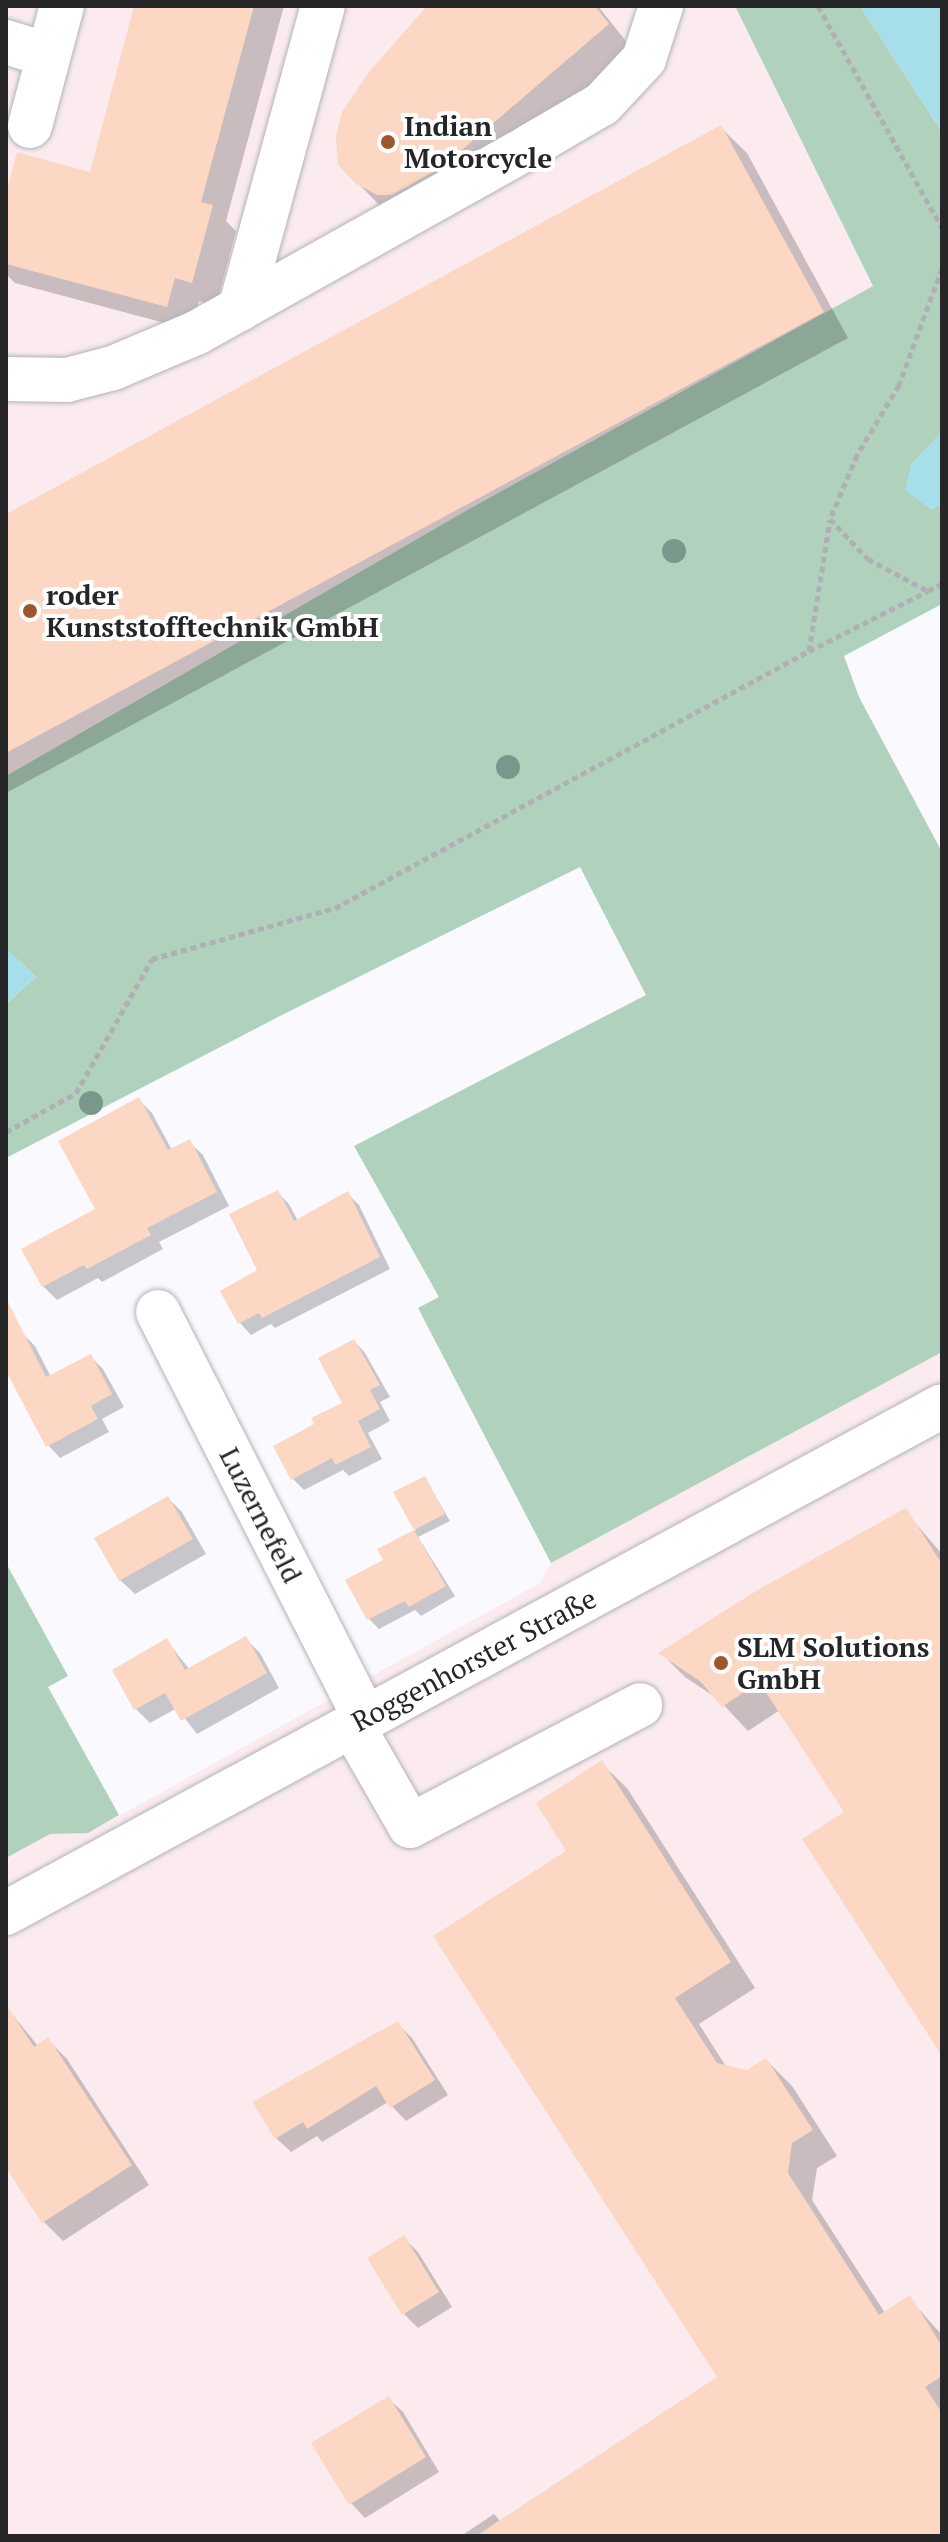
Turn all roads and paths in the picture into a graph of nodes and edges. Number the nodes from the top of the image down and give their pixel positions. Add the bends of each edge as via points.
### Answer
1 (62, 6) edge
2 (323, 6) edge
3 (661, 6) edge
4 (818, 6) edge
5 (6, 42) edge
6 (48, 55) junction
7 (30, 126) dead end
8 (942, 228) edge
9 (942, 268) edge
10 (240, 309) junction
11 (6, 379) edge
12 (830, 519) junction
13 (942, 584) edge
14 (928, 591) junction
15 (809, 651) junction
16 (6, 1132) edge
17 (158, 1312) dead end
18 (942, 1406) edge
19 (640, 1705) dead end
20 (358, 1721) junction
21 (6, 1913) edge

1 - 6 street
2 - 10 street
3 - 10 street via 644,59 602,104
4 - 8 path
5 - 6 street
6 - 7 street
9 - 12 path via 899,385 857,455
10 - 11 street via 113,368 67,380
12 - 14 path via 868,559
12 - 15 path
13 - 14 path
14 - 15 path
15 - 16 path via 335,908 152,959 76,1093
17 - 20 street, Luzernefeld
18 - 20 street, Roggenhorster Straße
19 - 20 street, Luzernefeld via 410,1826
20 - 21 street, Roggenhorster Straße

